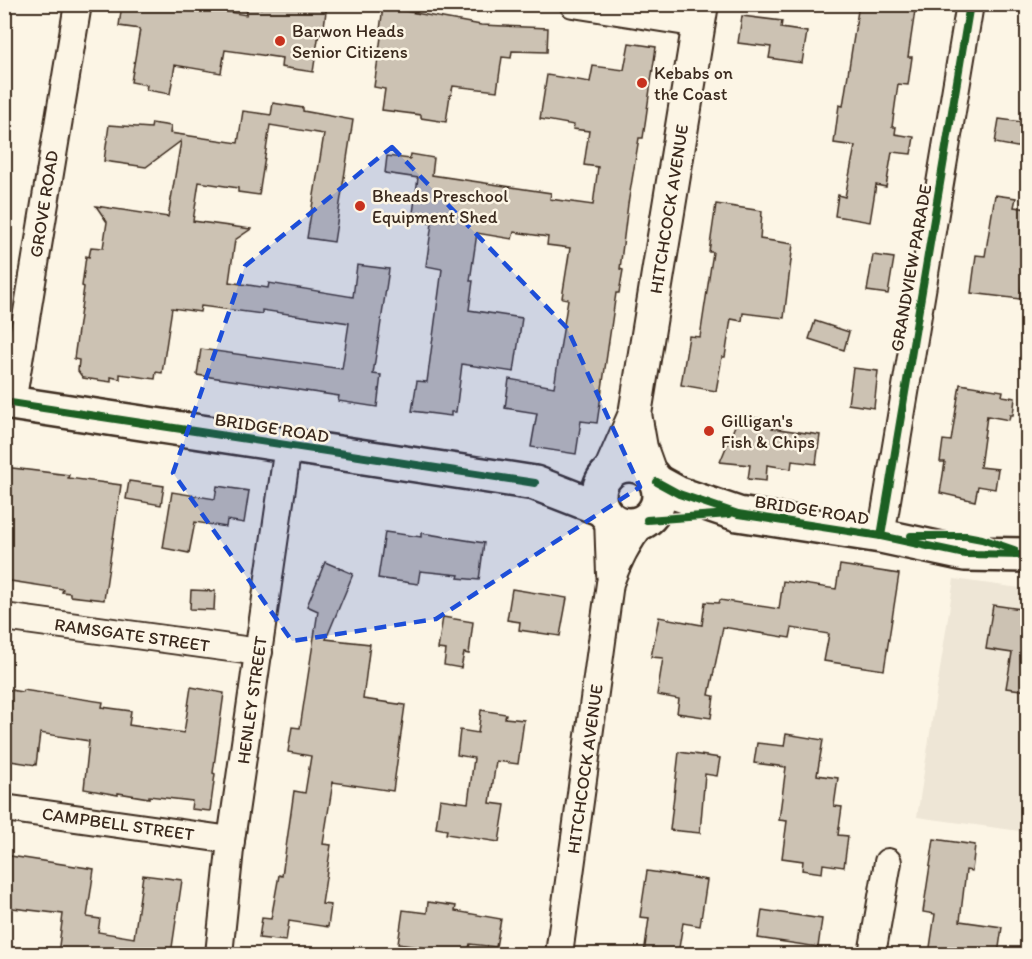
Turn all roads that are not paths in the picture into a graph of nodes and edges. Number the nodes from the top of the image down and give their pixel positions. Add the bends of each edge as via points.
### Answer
1 (78, 4) edge
2 (573, 4) edge
3 (970, 4) edge
4 (701, 14) edge
5 (8, 403) edge
6 (635, 414) junction
7 (288, 446) junction
8 (609, 473) junction
9 (653, 478) junction
10 (535, 483) junction
11 (605, 514) junction
12 (738, 514) junction
13 (645, 521) junction
14 (881, 536) junction
15 (1027, 555) edge
16 (610, 583) junction
17 (4, 617) edge
18 (259, 652) junction
19 (4, 808) edge
20 (231, 840) junction
21 (888, 862) dead end
22 (219, 954) edge
23 (559, 954) edge
24 (872, 954) edge

1 - 5 street, GROVE ROAD
2 - 4 street
3 - 14 street, GRANDVIEW PARADE
4 - 6 street, HITCHCOCK AVENUE
5 - 7 main road, BRIDGE ROAD
6 - 8 street, HITCHCOCK AVENUE
6 - 9 street, HITCHCOCK AVENUE via 641,448
7 - 10 main road, BRIDGE ROAD
7 - 18 street, HENLEY STREET
8 - 9 main road via 630,465 641,467
8 - 10 main road, BRIDGE ROAD
8 - 11 main road via 599,491
9 - 12 main road, BRIDGE ROAD via 680,494
9 - 13 main road via 660,493 659,503
10 - 11 main road, BRIDGE ROAD
11 - 13 main road via 625,526
11 - 16 street, HITCHCOCK AVENUE
12 - 13 main road, BRIDGE ROAD
12 - 14 main road, BRIDGE ROAD
13 - 16 street, HITCHCOCK AVENUE via 629,539
14 - 15 main road, BRIDGE ROAD via 966,536
16 - 23 street, HITCHCOCK AVENUE
17 - 18 street, RAMSGATE STREET
18 - 20 street, HENLEY STREET
19 - 20 street, CAMPBELL STREET
20 - 22 street, HENLEY STREET
21 - 24 street

